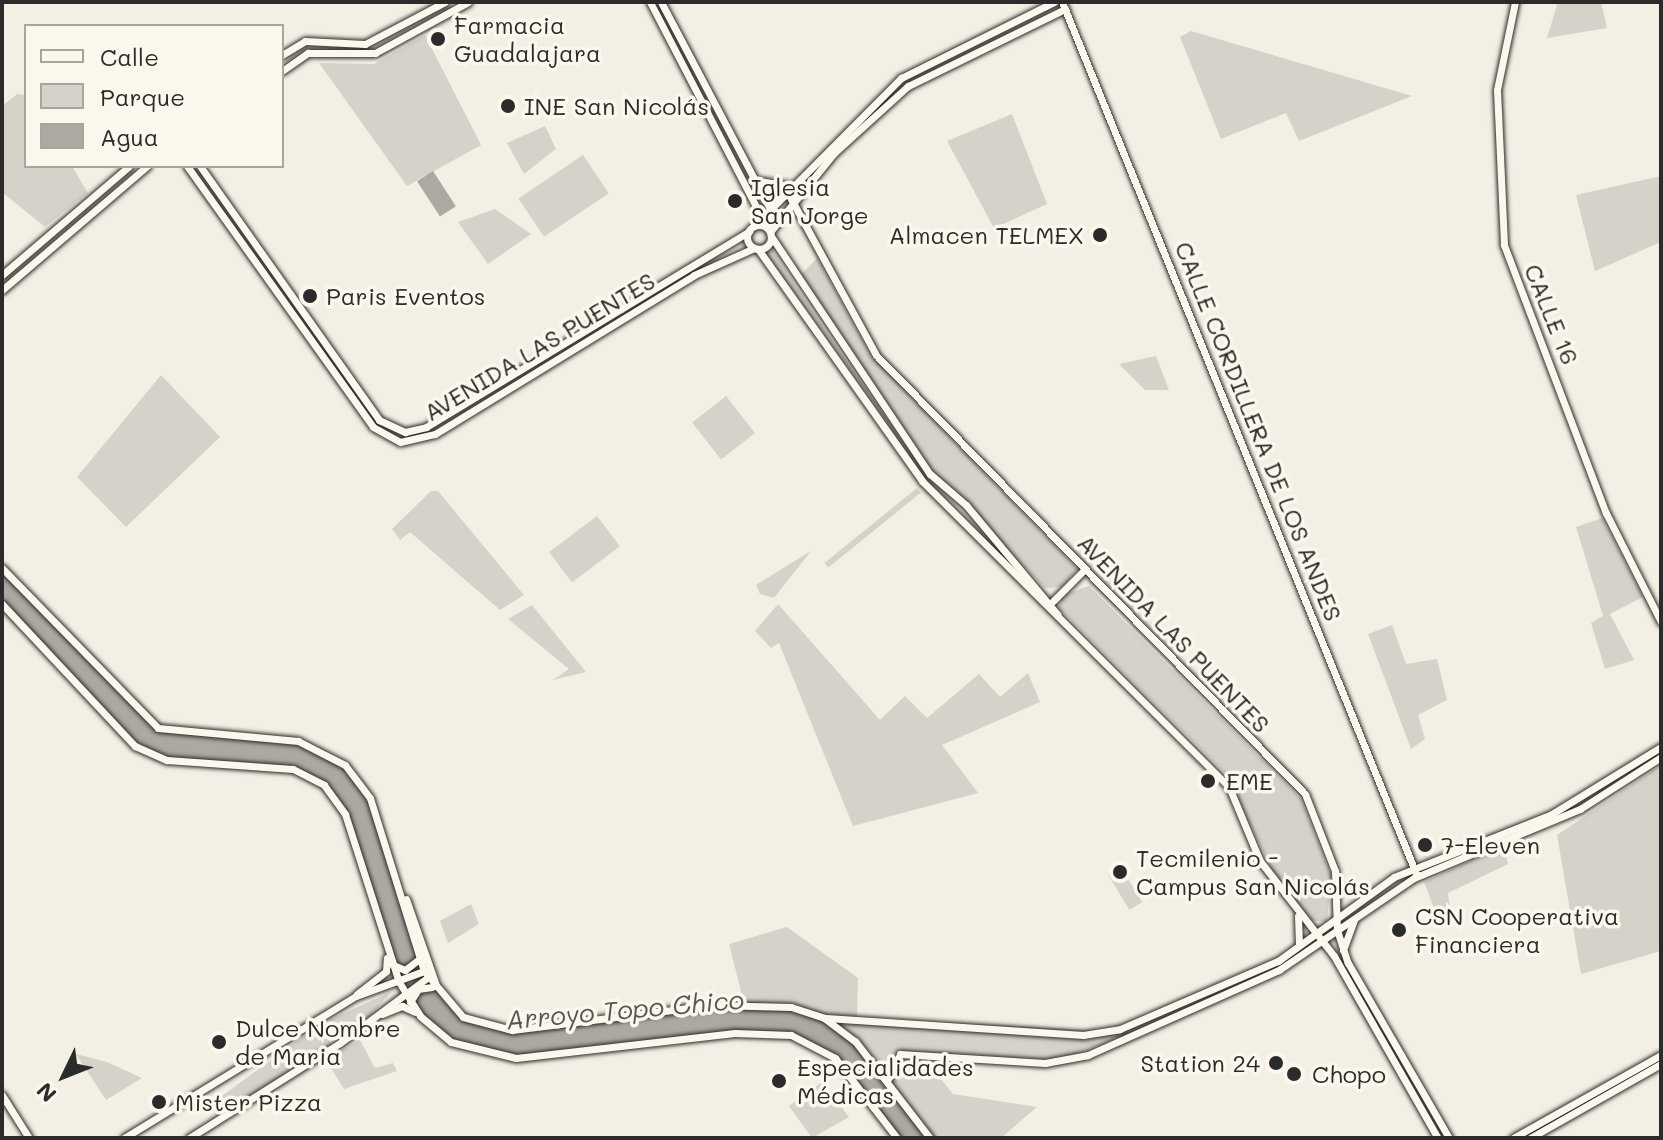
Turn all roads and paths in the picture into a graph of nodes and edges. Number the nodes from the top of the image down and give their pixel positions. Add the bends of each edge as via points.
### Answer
1 (445, 2) edge
2 (468, 2) edge
3 (650, 2) edge
4 (661, 2) edge
5 (1054, 2) edge
6 (1515, 2) edge
7 (1063, 6) edge
8 (284, 54) edge
9 (284, 70) edge
10 (127, 168) edge
11 (145, 168) edge
12 (188, 168) edge
13 (201, 168) edge
14 (755, 177) junction
15 (790, 186) junction
16 (791, 199) junction
17 (771, 210) junction
18 (762, 218) junction
19 (774, 221) junction
20 (752, 229) junction
21 (771, 234) junction
22 (756, 249) junction
23 (2, 275) edge
24 (2, 290) edge
25 (379, 420) junction
26 (373, 427) junction
27 (396, 430) junction
28 (395, 441) junction
29 (2, 568) edge
30 (1084, 570) junction
31 (1053, 601) junction
32 (2, 604) edge
33 (1058, 616) junction
34 (1661, 622) edge
35 (1661, 740) edge
36 (1661, 747) edge
37 (1652, 752) junction
38 (1661, 757) edge
39 (1413, 867) junction
40 (1417, 876) junction
41 (397, 881) junction
42 (1295, 910) junction
43 (1356, 914) junction
44 (1336, 920) junction
45 (1337, 930) junction
46 (1321, 937) junction
47 (386, 944) junction
48 (1296, 950) junction
49 (1343, 951) junction
50 (1306, 954) junction
51 (1334, 956) junction
52 (419, 961) junction
53 (396, 966) junction
54 (426, 979) junction
55 (406, 989) junction
56 (356, 996) junction
57 (380, 1015) junction
58 (420, 1016) junction
59 (824, 1018) junction
60 (1372, 1020) junction
61 (479, 1024) junction
62 (1401, 1055) junction
63 (1661, 1055) edge
64 (1661, 1064) edge
65 (888, 1081) junction
66 (2, 1095) edge
67 (29, 1138) edge
68 (124, 1138) edge
69 (189, 1138) edge
70 (897, 1138) edge
71 (930, 1138) edge
72 (1438, 1138) edge
73 (1449, 1138) edge
74 (1513, 1138) edge
75 (1530, 1138) edge

1 - 8 street via 365,44 305,41
2 - 9 street via 375,53 308,53
3 - 18 street
4 - 14 street
5 - 15 street, AVENIDA LAS PUENTES via 901,78
6 - 34 street, CALLE 16 via 1496,115 1504,245 1606,513
7 - 16 street via 908,86
7 - 39 street, CALLE CORDILLERA DE LOS ANDES
10 - 23 street
11 - 24 street
12 - 26 street
13 - 25 street, AVENIDA LAS PUENTES
14 - 15 street via 772,188
14 - 17 street
15 - 17 street, AVENIDA LAS PUENTES
16 - 19 street
16 - 30 street, AVENIDA LAS PUENTES via 876,355
17 - 18 street, AVENIDA LAS PUENTES
17 - 19 street
18 - 20 street, AVENIDA LAS PUENTES
19 - 21 street
20 - 21 street
20 - 22 street
20 - 27 street, AVENIDA LAS PUENTES via 421,430
21 - 22 street
21 - 31 street via 930,474
22 - 28 street, AVENIDA LAS PUENTES via 694,275 435,434
22 - 33 street via 922,481
25 - 26 street
25 - 27 street, AVENIDA LAS PUENTES
26 - 28 street
27 - 28 street
29 - 41 street via 158,728 283,738 333,755 367,791
30 - 31 street
30 - 44 street, AVENIDA LAS PUENTES via 1305,794 1335,871
31 - 33 street
32 - 47 street via 135,746 167,760 293,769 324,785 345,814
33 - 42 street via 1229,787 1260,861
35 - 37 street
36 - 37 street
37 - 39 street via 1552,814
38 - 40 street via 1580,809
39 - 40 street, CALLE CORDILLERA DE LOS ANDES
39 - 44 street
40 - 43 street
41 - 52 street
41 - 61 street via 433,980
42 - 46 street
42 - 48 street via 1303,933
43 - 45 street
43 - 49 street
44 - 45 street, AVENIDA LAS PUENTES
44 - 46 street
45 - 46 street
45 - 49 street, AVENIDA LAS PUENTES
46 - 48 street
46 - 50 street
46 - 51 street
47 - 53 street
47 - 56 street via 388,967
48 - 59 street via 1102,1034
49 - 62 street, AVENIDA LAS PUENTES
50 - 51 street
50 - 65 street via 1077,1059 900,1054 889,1063
51 - 60 street
52 - 53 street
52 - 54 street
53 - 55 street
54 - 55 street
54 - 61 street
55 - 56 street
55 - 57 street
55 - 58 street
56 - 68 street
57 - 58 street via 404,1006
57 - 69 street
58 - 70 street via 451,1042 504,1058 735,1033 798,1037 849,1073
59 - 61 street via 756,1002 532,1029
59 - 65 street
60 - 62 street
60 - 72 street
62 - 73 street, AVENIDA LAS PUENTES
63 - 74 street
64 - 75 street
65 - 71 street
66 - 67 street

